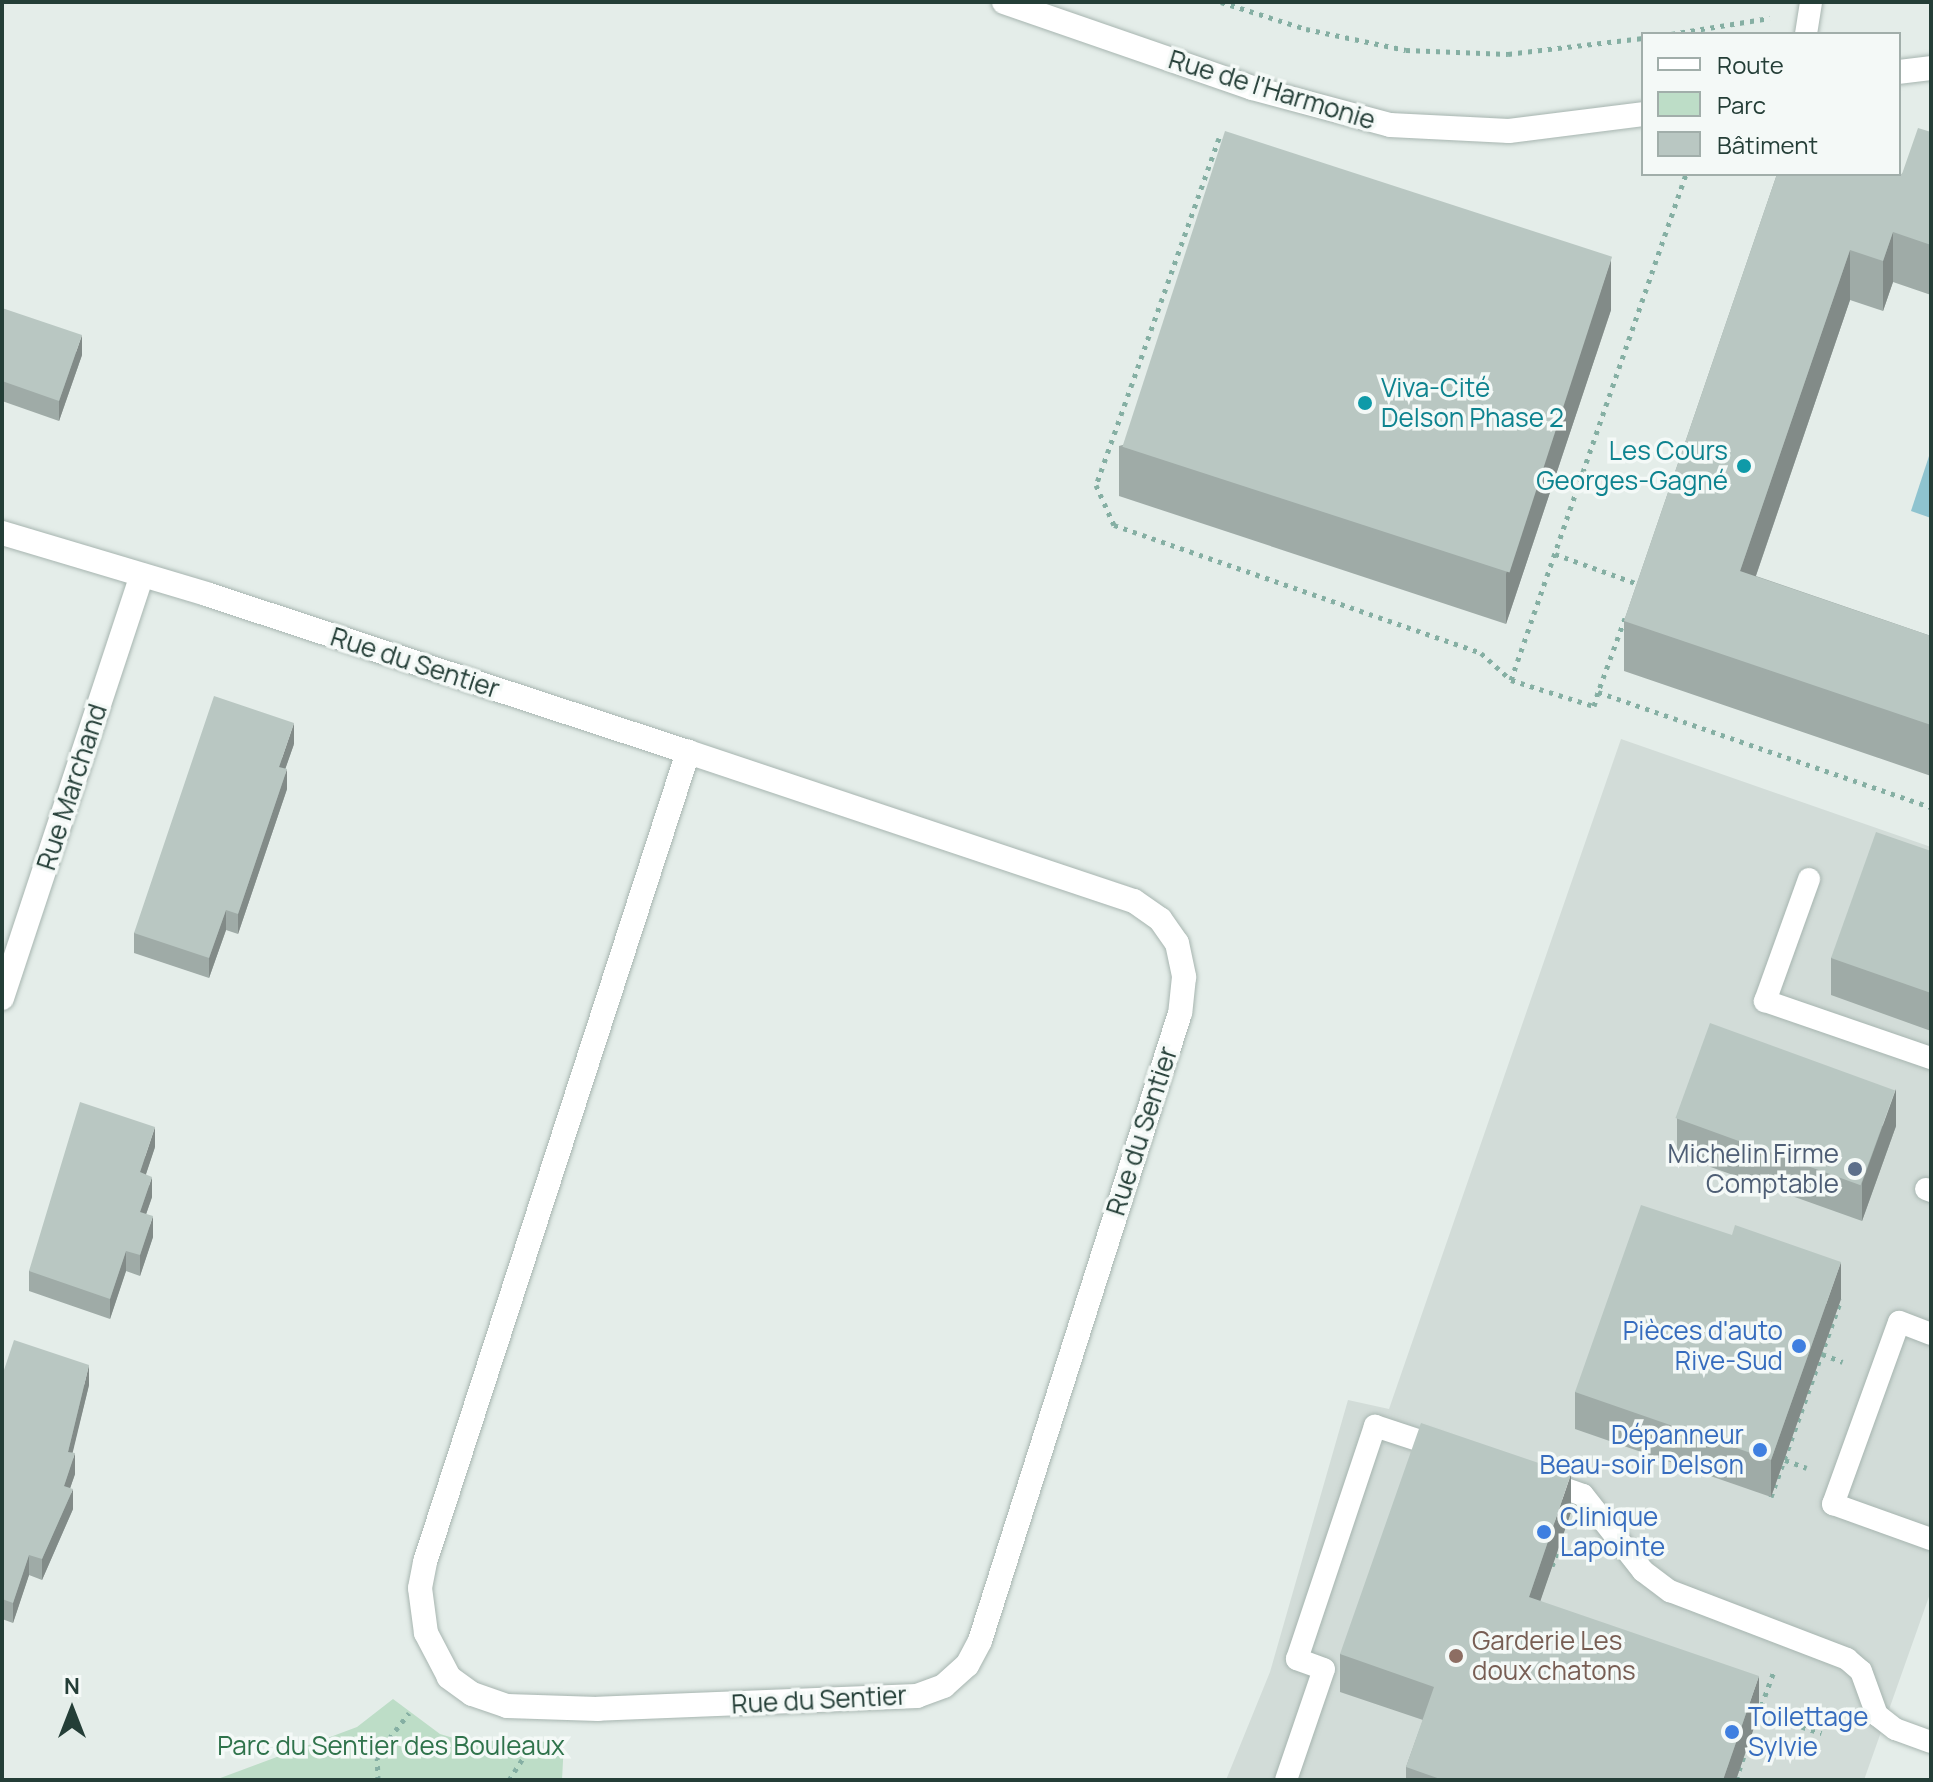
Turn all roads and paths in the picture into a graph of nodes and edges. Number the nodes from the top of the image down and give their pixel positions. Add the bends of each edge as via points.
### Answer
1 (1004, 2) edge
2 (1221, 2) edge
3 (1811, 2) edge
4 (1766, 19) dead end
5 (1684, 32) edge
6 (1806, 32) edge
7 (1641, 38) edge
8 (1931, 68) edge
9 (1901, 72) edge
10 (1641, 114) edge
11 (1219, 138) edge
12 (1685, 176) edge
13 (2, 533) edge
14 (1555, 554) junction
15 (1643, 569) edge
16 (141, 577) junction
17 (1638, 584) junction
18 (1633, 597) edge
19 (1628, 611) edge
20 (1511, 680) junction
21 (1598, 692) junction
22 (688, 752) junction
23 (1931, 807) edge
24 (1809, 879) dead end
25 (2, 998) edge
26 (1931, 1058) edge
27 (1841, 1299) dead end
28 (1931, 1334) edge
29 (1464, 1455) edge
30 (1523, 1475) edge
31 (1771, 1497) edge
32 (1568, 1520) edge
33 (1931, 1539) edge
34 (1550, 1572) edge
35 (1745, 1708) edge
36 (409, 1713) dead end
37 (1759, 1713) junction
38 (1755, 1725) edge
39 (1821, 1733) dead end
40 (1750, 1738) edge
41 (532, 1742) dead end
42 (1931, 1742) edge
43 (378, 1780) edge
44 (509, 1780) edge
45 (1286, 1780) edge
46 (1736, 1780) edge

1 - 10 street, Rue de l'Harmonie via 1282,97 1390,125 1509,131
2 - 7 path via 1333,37 1406,50 1508,54
3 - 6 lane
4 - 5 path
8 - 9 street
11 - 20 path via 1096,485 1114,525 1481,653
12 - 14 path
13 - 16 street, Rue du Sentier
14 - 17 path
14 - 20 path
15 - 17 path
16 - 22 street, Rue du Sentier
16 - 25 street, Rue Marchand
17 - 18 path
19 - 21 path
20 - 21 path via 1594,706
21 - 23 path
22 - 22 street, Rue du Sentier via 425,1562 420,1588 426,1633 449,1677 472,1694 507,1706 598,1709 917,1696 944,1686 967,1665 980,1641 1180,1013 1184,977 1177,943 1160,919 1134,901
24 - 26 lane via 1765,1001
27 - 31 path
28 - 33 lane via 1899,1322 1833,1504
29 - 45 lane via 1375,1426 1297,1659 1324,1669
30 - 42 lane via 1583,1495 1643,1571 1670,1591 1847,1659 1861,1671 1877,1715 1895,1729
32 - 34 path
35 - 37 path
36 - 43 path via 377,1754
37 - 38 path
37 - 39 path
40 - 46 path
41 - 44 path

